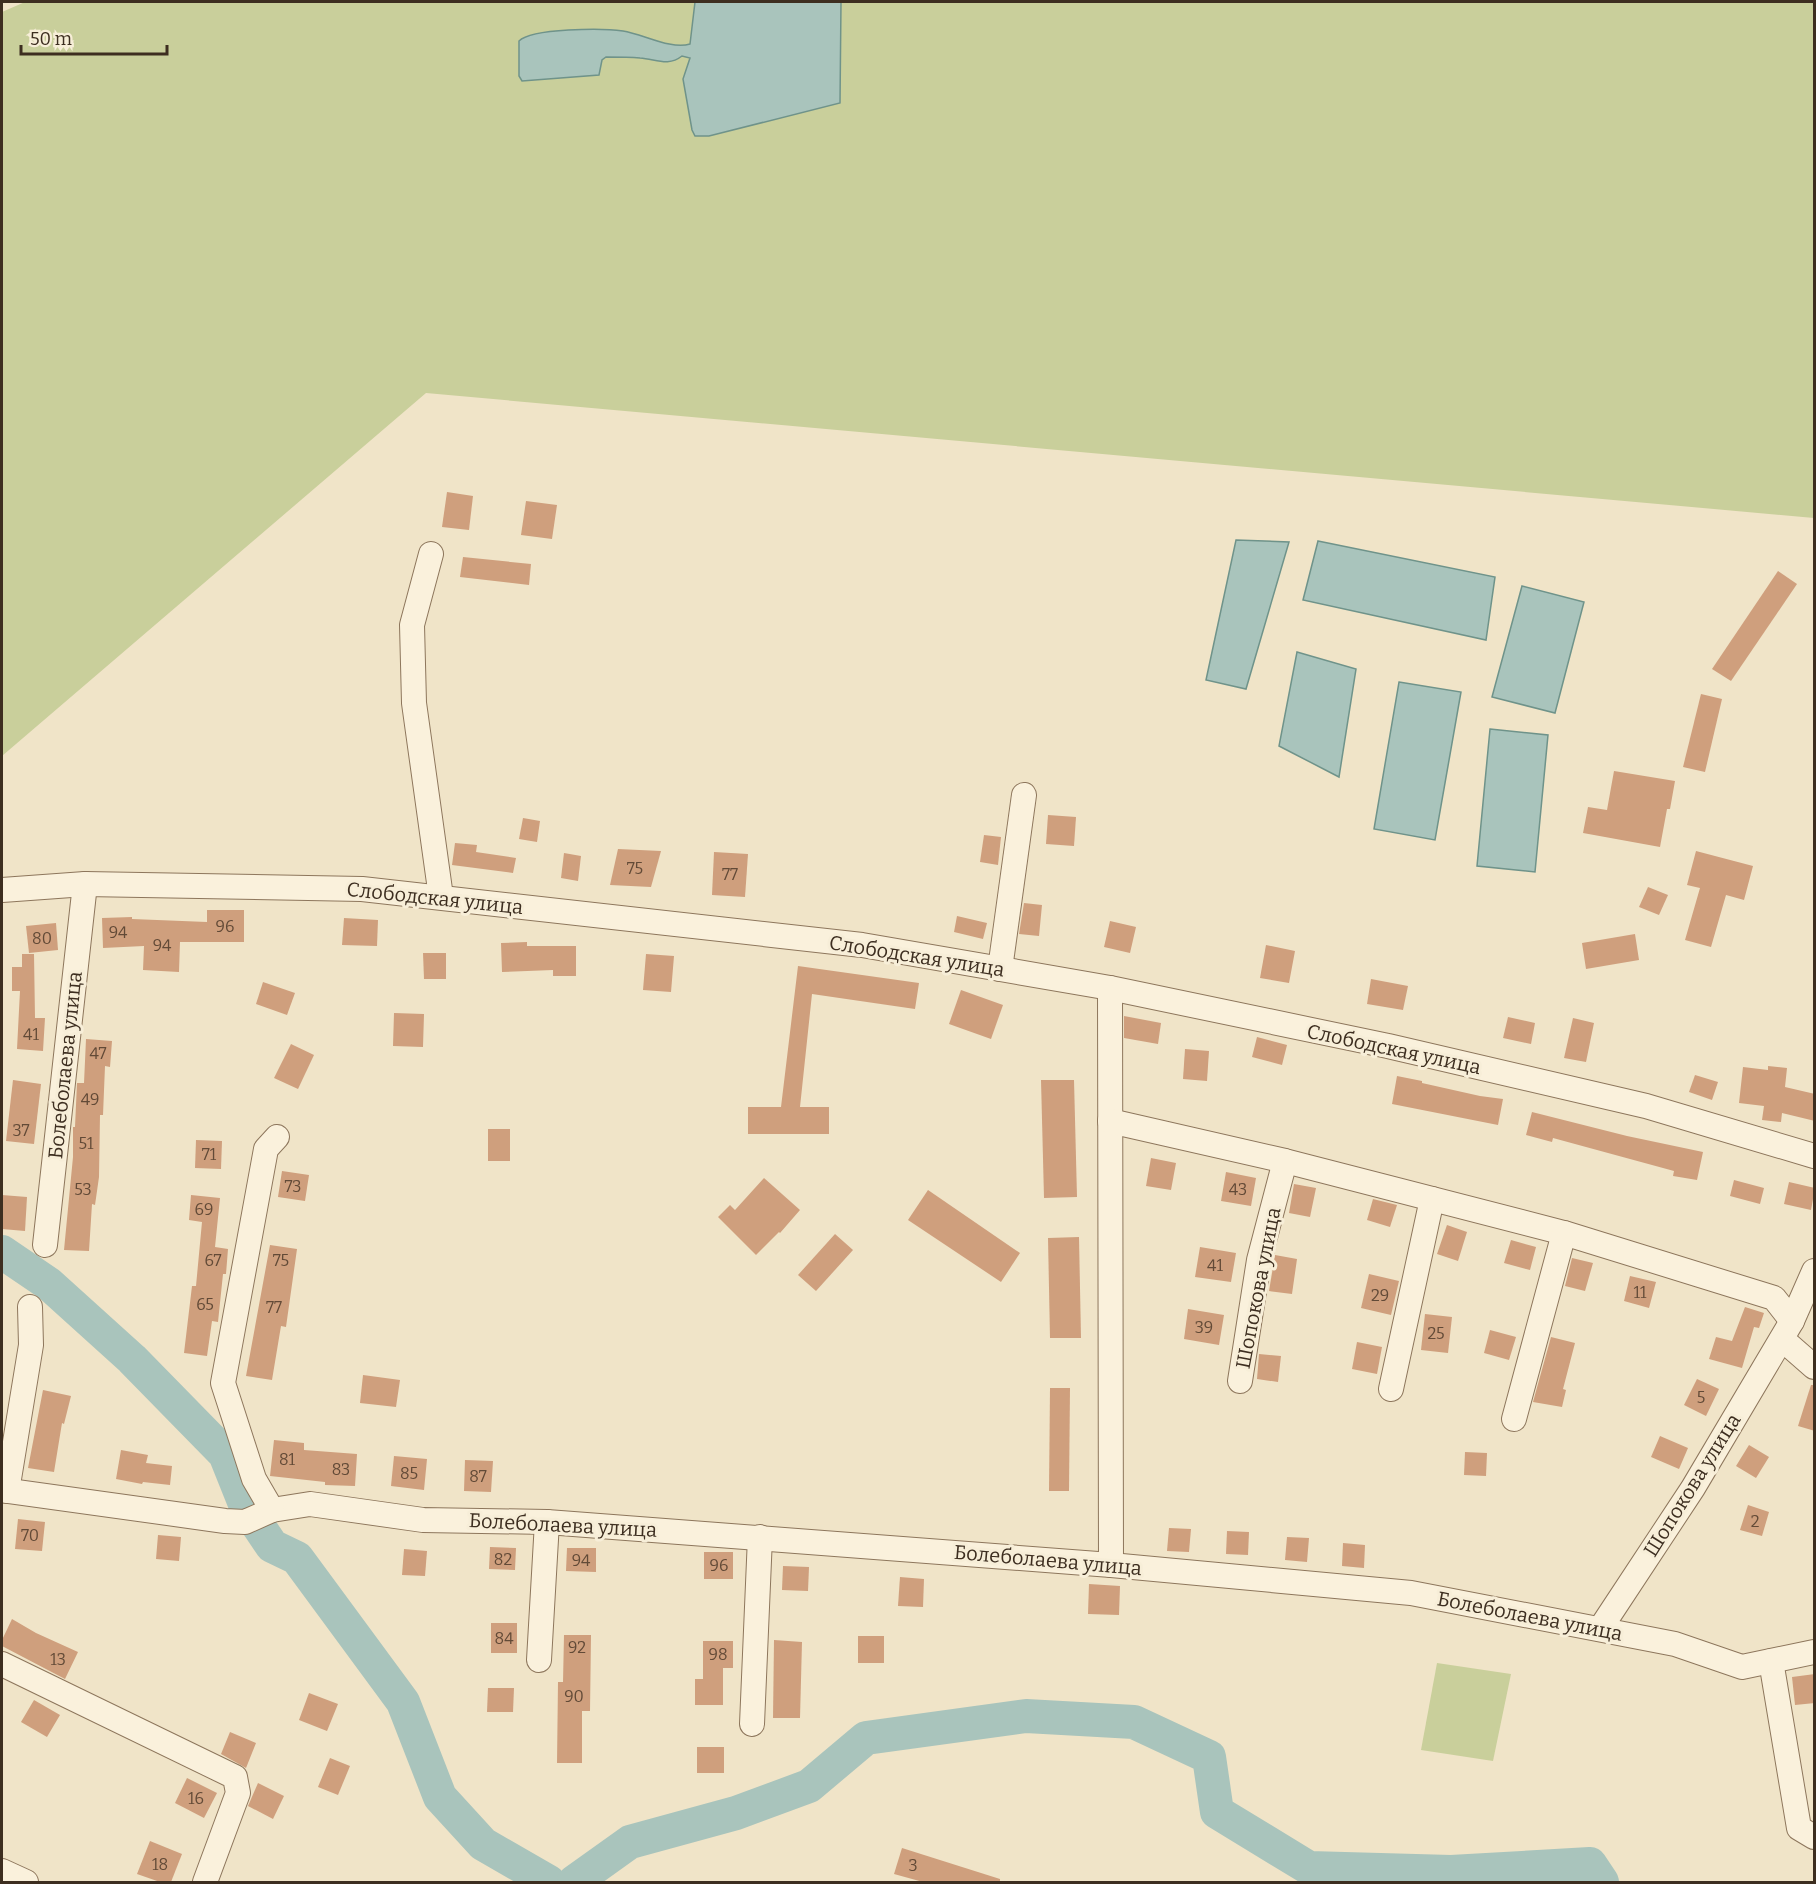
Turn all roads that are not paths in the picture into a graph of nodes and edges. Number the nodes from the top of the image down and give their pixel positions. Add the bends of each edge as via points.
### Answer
1 (431, 554) dead end
2 (1024, 795) dead end
3 (85, 884) junction
4 (2, 890) edge
5 (441, 897) junction
6 (1000, 969) junction
7 (1110, 988) junction
8 (1110, 1122) junction
9 (277, 1137) dead end
10 (1815, 1156) edge
11 (1285, 1161) junction
12 (1432, 1199) junction
13 (1564, 1233) junction
14 (45, 1245) dead end
15 (1815, 1271) edge
16 (30, 1307) dead end
17 (1787, 1330) junction
18 (1815, 1367) edge
19 (1240, 1381) dead end
20 (1391, 1389) dead end
21 (1514, 1419) dead end
22 (4, 1491) edge
23 (272, 1510) junction
24 (547, 1522) junction
25 (760, 1537) junction
26 (1111, 1565) junction
27 (1600, 1629) junction
28 (1815, 1652) edge
29 (539, 1660) dead end
30 (1771, 1661) junction
31 (2, 1664) edge
32 (752, 1724) dead end
33 (1815, 1837) edge
34 (2, 1871) edge
35 (26, 1882) edge
36 (205, 1882) edge

1 - 5 street via 412,625 414,703
2 - 6 street
3 - 4 street, Слободская улица
3 - 5 street, Слободская улица via 362,889
3 - 14 street, Болеболаева улица
5 - 6 street, Слободская улица via 862,945
6 - 7 street, Слободская улица
7 - 8 street
7 - 10 street, Слободская улица via 1388,1046 1646,1106
8 - 11 street
8 - 26 street
9 - 23 street via 266,1149 223,1383 254,1479
11 - 12 street
11 - 19 street, Шопокова улица via 1259,1260
12 - 13 street
12 - 20 street
13 - 17 street via 1774,1298
13 - 21 street
15 - 17 street, Шопокова улица
16 - 22 street, Болеболаева улица via 31,1345
17 - 18 street
17 - 27 street, Шопокова улица via 1693,1488
22 - 23 street, Болеболаева улица via 225,1521 245,1522
23 - 24 street, Болеболаева улица via 310,1504 423,1520
24 - 25 street, Болеболаева улица
24 - 29 street
25 - 26 street, Болеболаева улица
25 - 32 street
26 - 27 street, Болеболаева улица via 1411,1593
27 - 30 street, Болеболаева улица via 1675,1644 1742,1667
28 - 30 street, Болеболаева улица
30 - 33 street via 1799,1828
31 - 36 street via 235,1777 238,1793
34 - 35 street

